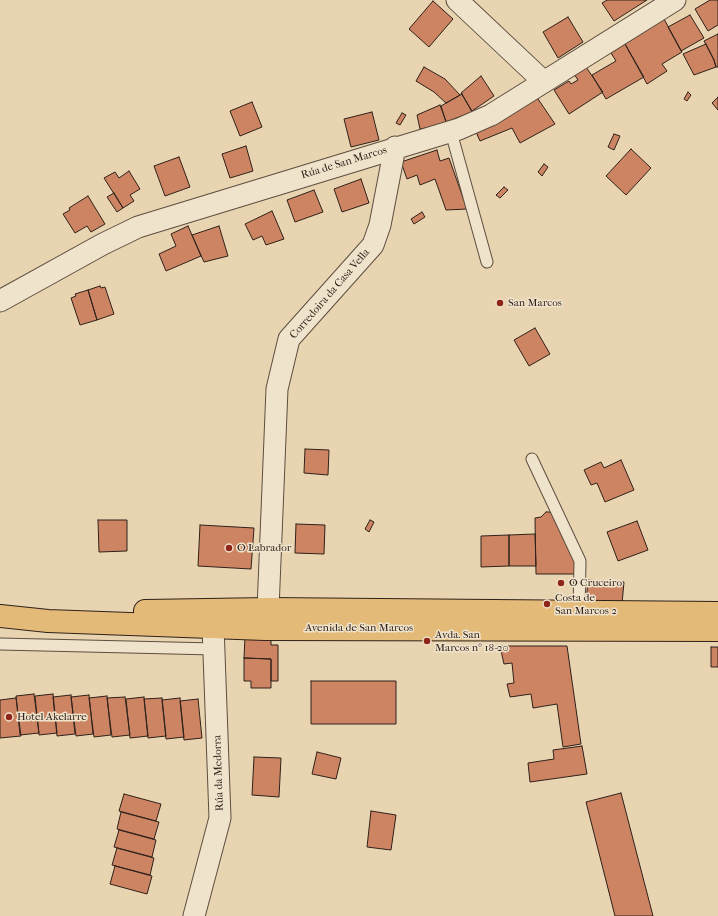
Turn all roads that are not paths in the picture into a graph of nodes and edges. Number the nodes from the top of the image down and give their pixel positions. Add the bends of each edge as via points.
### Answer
1 (457, 0) edge
2 (675, 0) edge
3 (543, 81) junction
4 (451, 132) junction
5 (395, 148) junction
6 (487, 262) dead end
7 (0, 301) edge
8 (532, 459) dead end
9 (268, 609) junction
10 (171, 610) junction
11 (579, 612) junction
12 (642, 613) junction
13 (718, 613) edge
14 (0, 615) edge
15 (718, 622) edge
16 (213, 626) junction
17 (718, 630) edge
18 (0, 644) edge
19 (214, 649) junction
20 (194, 916) edge

1 - 3 street
2 - 3 street, Rúa de San Marcos
3 - 4 street, Rúa de San Marcos via 491,115
4 - 5 street, Rúa de San Marcos
4 - 6 lane
5 - 7 street, Rúa de San Marcos via 138,227
5 - 9 street, Corredoira da Casa Vella via 380,226 373,245 289,339 277,389
8 - 11 lane via 580,560
9 - 10 main road, Avenida de San Marcos
9 - 11 main road, Avenida de San Marcos
9 - 16 main road via 246,618 227,618
10 - 14 main road, Avenida de San Marcos
10 - 16 main road via 186,618 204,618
11 - 12 main road, Avenida de San Marcos
12 - 13 main road, Avenida de San Marcos
12 - 15 main road
14 - 16 main road, Avenida de San Marcos via 48,621
16 - 17 main road, Avenida de San Marcos via 265,629
16 - 19 street, Rúa da Medorra
18 - 19 lane
19 - 20 street, Rúa da Medorra via 220,818

